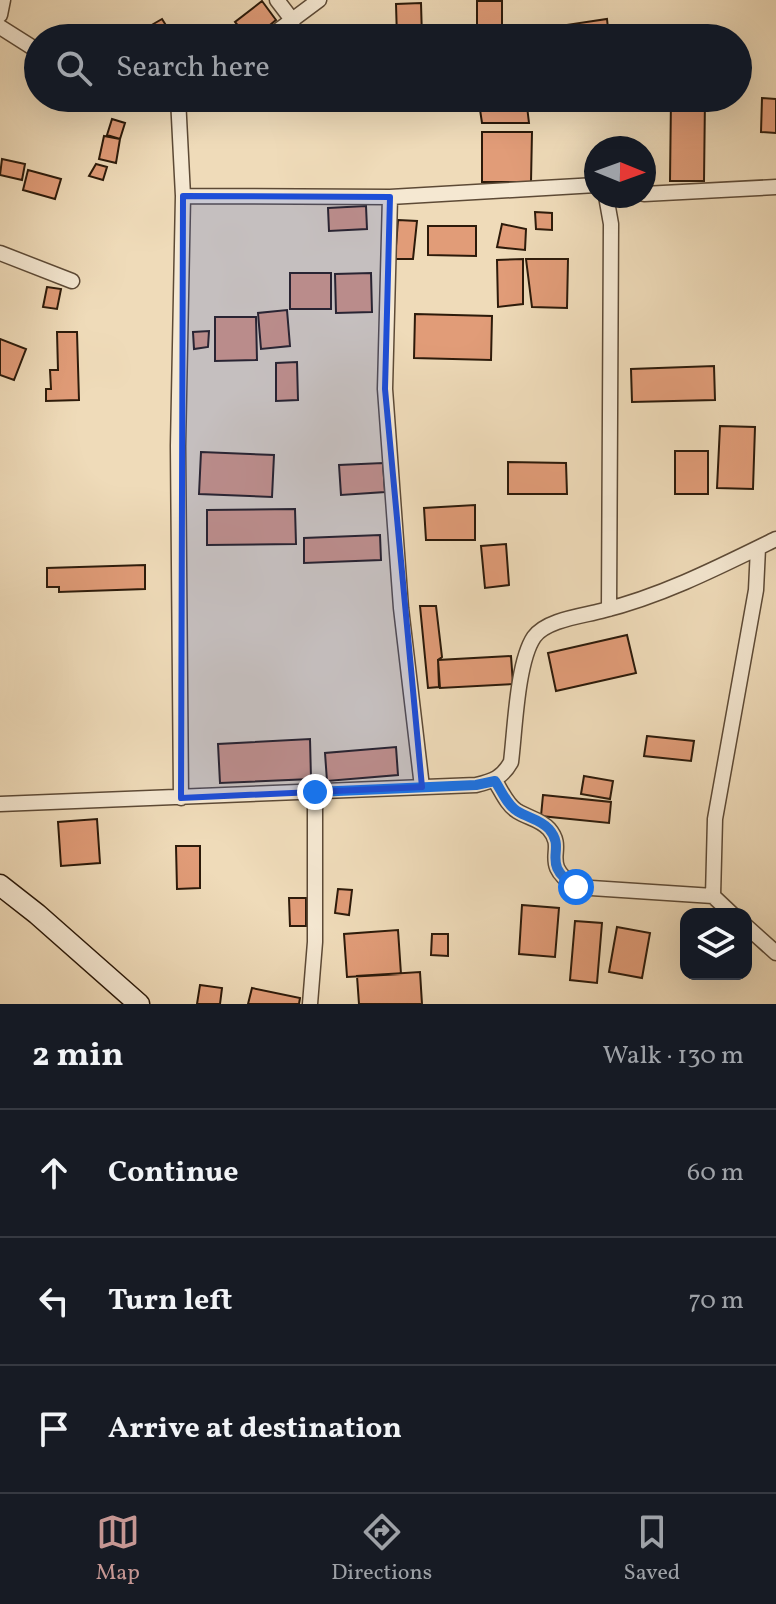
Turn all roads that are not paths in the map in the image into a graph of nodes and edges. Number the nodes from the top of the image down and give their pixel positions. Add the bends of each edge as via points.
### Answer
1 (3, 0) edge
2 (277, 0) edge
3 (319, 0) edge
4 (0, 15) edge
5 (293, 21) junction
6 (289, 24) edge
7 (0, 27) edge
8 (24, 42) edge
9 (179, 112) edge
10 (584, 186) edge
11 (776, 187) edge
12 (656, 193) edge
13 (183, 196) junction
14 (390, 197) junction
15 (608, 208) edge
16 (0, 253) edge
17 (72, 281) dead end
18 (776, 539) edge
19 (758, 548) junction
20 (609, 609) junction
21 (495, 781) junction
22 (422, 787) junction
23 (315, 792) junction
24 (181, 798) junction
25 (0, 804) edge
26 (0, 885) edge
27 (713, 896) junction
28 (726, 908) edge
29 (752, 931) edge
30 (776, 953) edge
31 (139, 1004) edge
32 (310, 1004) edge

1 - 4 street
2 - 5 street
3 - 5 street
5 - 6 street
7 - 8 street
9 - 13 street
10 - 14 street
11 - 12 street
13 - 14 street
13 - 24 street via 178,446
14 - 22 street via 385,389 401,608
15 - 20 street
16 - 17 street
18 - 19 street
19 - 20 street via 640,602
19 - 27 street via 756,590 715,819
20 - 21 street via 536,634 525,653 511,762
21 - 22 street
21 - 27 street via 517,811 551,830 555,869 576,887
22 - 23 street
23 - 24 street
23 - 32 street
24 - 25 street
26 - 31 street
27 - 28 street
29 - 30 street

